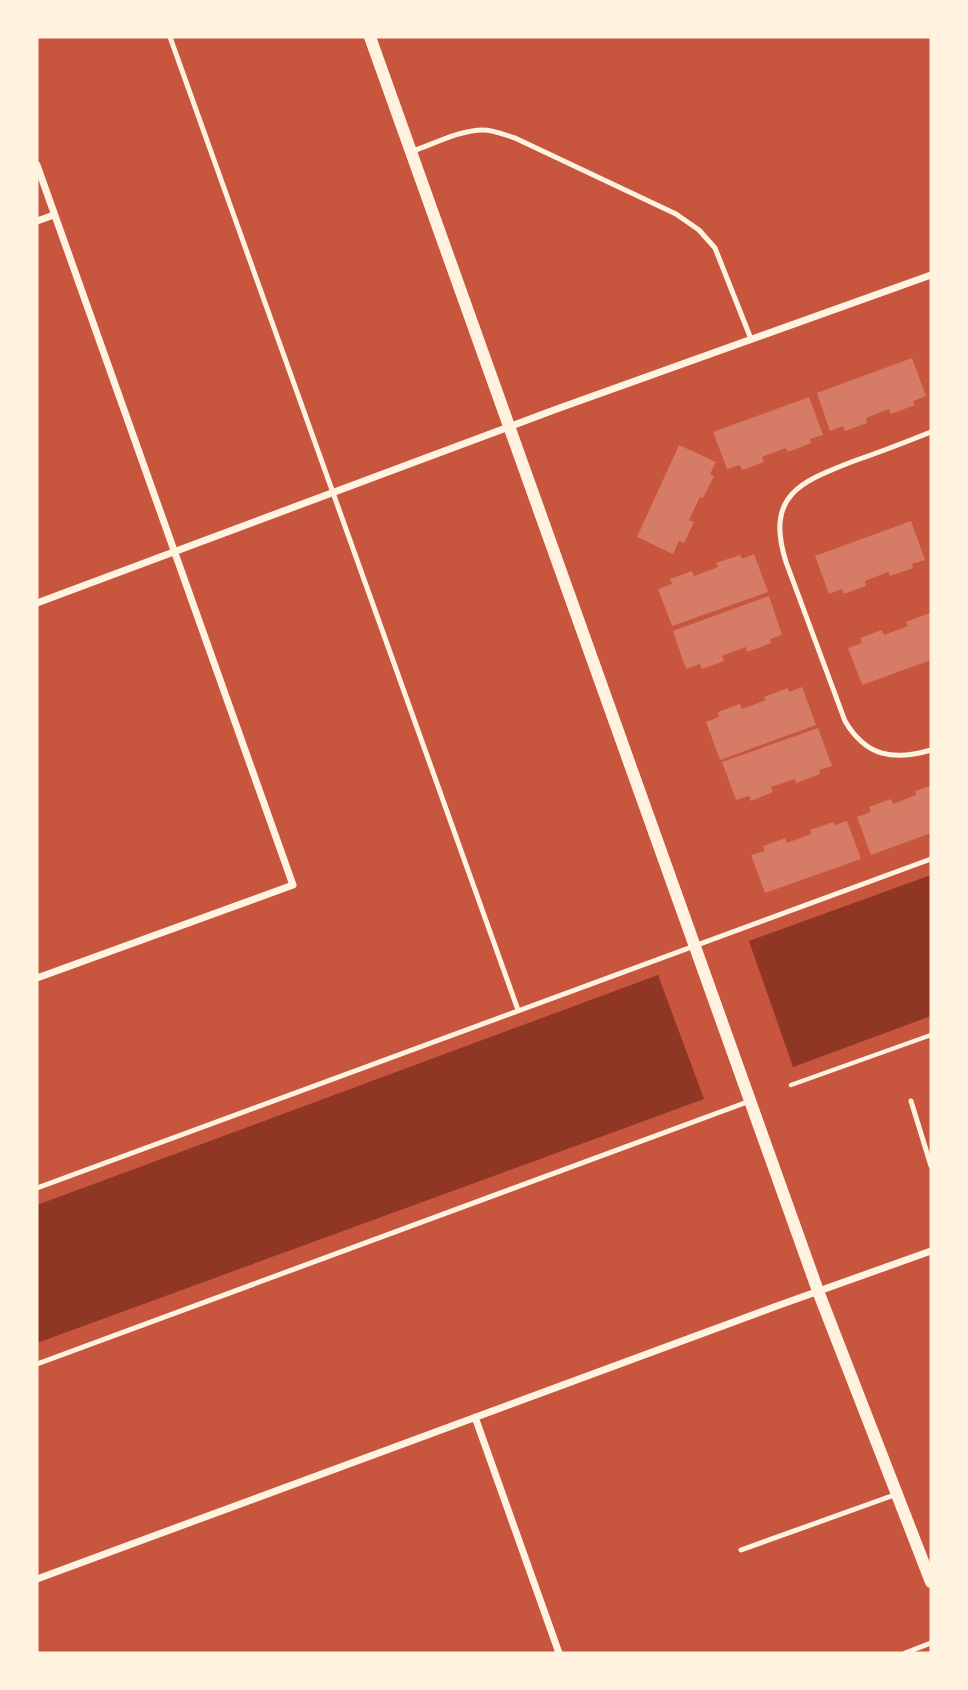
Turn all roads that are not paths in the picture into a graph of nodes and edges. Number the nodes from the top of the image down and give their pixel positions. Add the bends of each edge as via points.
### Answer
1 (170, 37) edge
2 (370, 37) edge
3 (411, 152) junction
4 (37, 165) edge
5 (54, 215) junction
6 (37, 221) edge
7 (931, 275) edge
8 (751, 339) junction
9 (511, 427) junction
10 (931, 432) edge
11 (332, 493) junction
12 (174, 552) junction
13 (37, 603) edge
14 (931, 750) edge
15 (931, 859) edge
16 (695, 946) junction
17 (37, 978) edge
18 (518, 1010) junction
19 (750, 1101) junction
20 (911, 1101) dead end
21 (931, 1166) edge
22 (37, 1188) edge
23 (931, 1251) edge
24 (818, 1291) junction
25 (37, 1364) edge
26 (475, 1418) junction
27 (897, 1494) junction
28 (741, 1550) dead end
29 (37, 1579) edge
30 (931, 1582) edge
31 (931, 1643) edge
32 (559, 1653) edge
33 (905, 1653) edge

1 - 11 lane
2 - 3 street
3 - 8 lane via 467,133 492,131 676,214 715,248
3 - 9 street
4 - 5 street
5 - 6 street
5 - 12 street
7 - 8 street
8 - 9 street
9 - 11 street
9 - 16 street
10 - 14 lane via 799,486 785,503 779,537 851,732 882,754 913,755
11 - 12 street
11 - 18 lane
12 - 13 street
12 - 17 street via 293,885
15 - 16 lane
16 - 18 lane
16 - 19 street
18 - 22 lane
19 - 24 street
19 - 25 lane
20 - 21 lane
23 - 24 street
24 - 26 street
24 - 27 street
26 - 29 street
26 - 32 street
27 - 28 lane
27 - 30 street
31 - 33 lane

